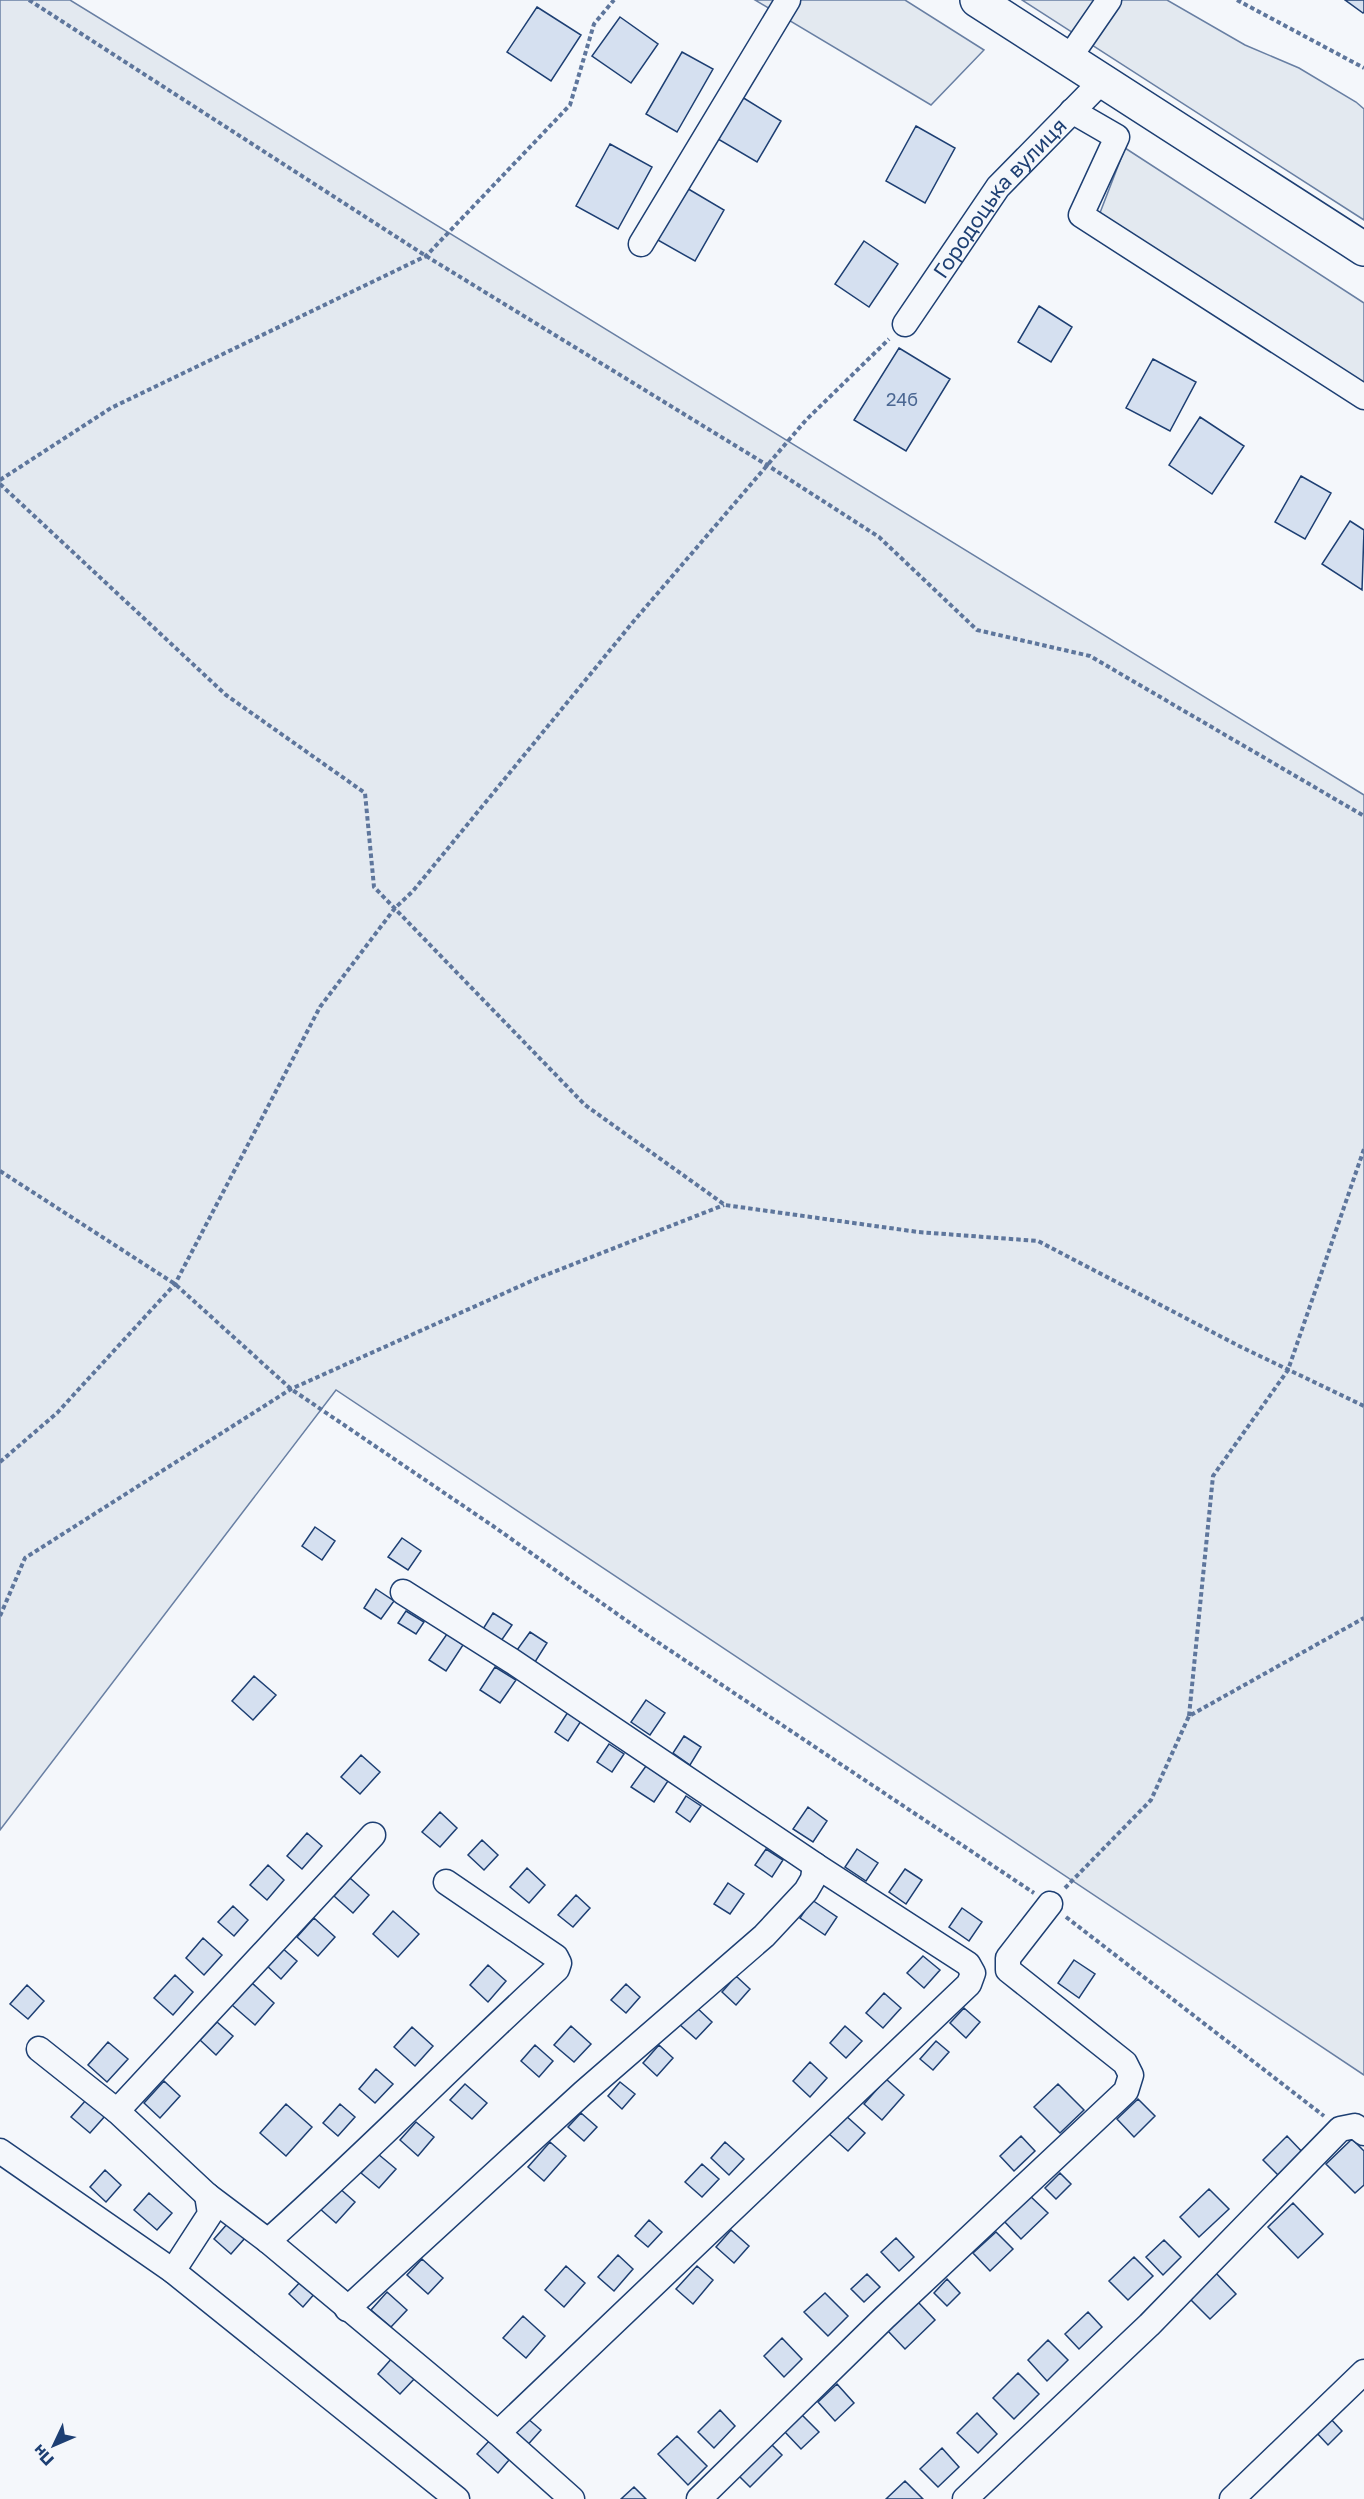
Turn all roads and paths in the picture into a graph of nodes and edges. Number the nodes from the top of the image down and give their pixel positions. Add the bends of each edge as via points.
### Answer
1 (28, 0) edge
2 (614, 0) edge
3 (788, 0) edge
4 (977, 0) edge
5 (1109, 0) edge
6 (1236, 0) edge
7 (1069, 58) junction
8 (1364, 68) edge
9 (1103, 80) junction
10 (1072, 111) junction
11 (641, 244) dead end
12 (1364, 249) edge
13 (426, 256) junction
14 (905, 324) joint
15 (1364, 397) edge
16 (767, 465) junction
17 (0, 482) edge
18 (1364, 816) edge
19 (395, 908) junction
20 (1364, 1149) edge
21 (0, 1171) edge
22 (725, 1205) junction
23 (176, 1284) junction
24 (1288, 1370) junction
25 (291, 1389) junction
26 (1364, 1406) edge
27 (0, 1462) edge
28 (403, 1592) dead end
29 (0, 1616) edge
30 (1364, 1618) edge
31 (1189, 1716) junction
32 (373, 1835) dead end
33 (815, 1865) junction
34 (446, 1882) dead end
35 (1050, 1904) junction
36 (39, 2049) dead end
37 (117, 2111) junction
38 (1340, 2129) junction
39 (1364, 2133) edge
40 (0, 2151) edge
41 (207, 2195) junction
42 (268, 2241) junction
43 (173, 2271) junction
44 (347, 2309) junction
45 (1364, 2372) edge
46 (498, 2433) junction
47 (457, 2499) edge
48 (572, 2499) edge
49 (699, 2499) edge
50 (965, 2499) edge
51 (1232, 2499) edge

1 - 13 path
2 - 13 path via 594,24 570,105
3 - 11 street
4 - 7 highway
5 - 7 street
6 - 8 path
7 - 9 highway
9 - 10 street, Городоцька вулиця
9 - 12 highway
10 - 14 street, Городоцька вулиця via 998,187
10 - 15 street via 1117,137 1081,215
13 - 16 path
13 - 17 path via 111,408
14 - 16 path via 806,420
16 - 18 path via 879,537 977,630 1090,656
16 - 19 path
17 - 19 path via 226,695 365,793 374,887
19 - 22 path via 585,1106
19 - 23 path via 320,1007
20 - 24 path
21 - 23 path
22 - 24 path via 918,1233 1038,1241
22 - 25 path via 538,1278
23 - 25 path
23 - 27 path via 57,1413
24 - 26 path
24 - 31 path via 1213,1476
25 - 29 path via 25,1558
25 - 35 path via 644,1633
28 - 33 street
30 - 31 path
31 - 35 path via 1151,1800
32 - 37 street
33 - 44 street via 806,1891 764,1936 583,2093
33 - 46 street via 968,1964 973,1973 969,1984
34 - 42 street via 556,1957 557,1969
35 - 38 path
35 - 49 street via 1008,1958 1008,1970 1125,2063 1131,2074 1126,2091 884,2318
36 - 37 street
37 - 41 street
38 - 39 street via 1355,2126
38 - 50 street via 1149,2325
40 - 43 street
41 - 42 street
41 - 43 street via 210,2214
42 - 44 street
43 - 47 street
44 - 46 street
45 - 51 street
46 - 48 street

